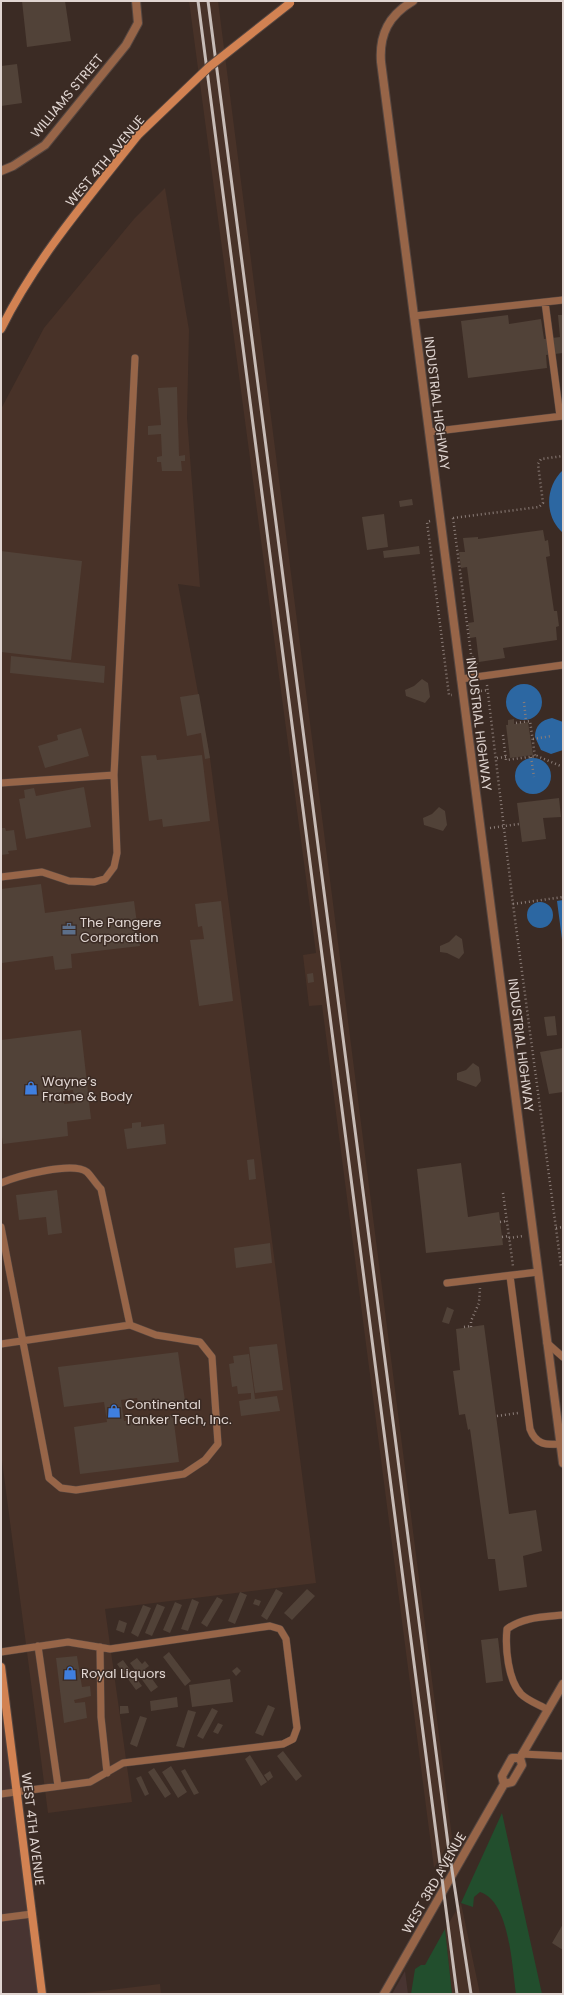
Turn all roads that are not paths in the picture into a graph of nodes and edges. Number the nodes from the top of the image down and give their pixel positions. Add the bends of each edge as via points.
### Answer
1 (136, 1) edge
2 (413, 1) edge
3 (291, 2) edge
4 (1, 171) edge
5 (563, 300) edge
6 (545, 302) junction
7 (414, 316) junction
8 (1, 329) edge
9 (135, 358) dead end
10 (562, 415) edge
11 (429, 432) junction
12 (563, 665) edge
13 (461, 679) junction
14 (114, 775) junction
15 (1, 783) edge
16 (1, 877) edge
17 (1, 1183) edge
18 (1, 1227) edge
19 (538, 1272) junction
20 (512, 1275) junction
21 (447, 1283) dead end
22 (130, 1325) junction
23 (22, 1341) junction
24 (547, 1343) junction
25 (1, 1344) edge
26 (563, 1357) edge
27 (560, 1444) junction
28 (563, 1463) edge
29 (563, 1615) edge
30 (38, 1646) junction
31 (100, 1647) junction
32 (1, 1652) edge
33 (1, 1667) edge
34 (563, 1684) edge
35 (548, 1710) junction
36 (521, 1756) junction
37 (563, 1756) edge
38 (107, 1773) junction
39 (504, 1784) junction
40 (58, 1786) junction
41 (16, 1792) junction
42 (1, 1794) edge
43 (32, 1914) junction
44 (1, 1918) edge
45 (42, 1994) edge
46 (384, 1994) edge

1 - 4 street, WILLIAMS STREET via 138,23 126,45 44,145
2 - 7 street, INDUSTRIAL HIGHWAY via 391,19 382,37 380,49
3 - 8 main road, WEST 4TH AVENUE, bridge via 209,67 138,135 36,269
5 - 6 lane
6 - 7 lane
6 - 10 lane
7 - 11 street, INDUSTRIAL HIGHWAY
9 - 14 lane
10 - 11 lane
11 - 13 street, INDUSTRIAL HIGHWAY
12 - 13 lane
13 - 19 street, INDUSTRIAL HIGHWAY
14 - 15 lane
14 - 16 lane via 117,853 114,868 105,879 94,882 69,881 42,872
17 - 22 lane via 16,1177 72,1168 86,1172 101,1189
18 - 23 lane
19 - 20 lane
19 - 24 street, INDUSTRIAL HIGHWAY
20 - 21 lane
20 - 27 lane via 530,1429 538,1441 546,1445
22 - 23 lane
22 - 23 lane via 156,1335 200,1342 212,1357 218,1444 205,1460 184,1474 76,1490 61,1488 49,1478
23 - 25 lane
24 - 26 lane
24 - 27 street, INDUSTRIAL HIGHWAY
27 - 28 street, INDUSTRIAL HIGHWAY
29 - 35 lane via 529,1619 515,1623 507,1629 509,1662 514,1684 522,1695
30 - 31 lane via 68,1642
30 - 32 lane
30 - 40 lane
31 - 38 lane via 101,1717
31 - 38 lane via 110,1649 270,1626 280,1629 286,1639 297,1728 293,1739 283,1744 123,1763
33 - 41 main road, WEST 4TH AVENUE
34 - 35 street
35 - 36 street
36 - 37 lane
36 - 39 street via 521,1767 512,1782
36 - 39 street via 512,1758 502,1776
38 - 40 lane via 90,1782
39 - 46 street, WEST 3RD AVENUE
40 - 41 lane
41 - 42 lane
41 - 43 main road, WEST 4TH AVENUE
43 - 44 lane
43 - 45 main road, WEST 4TH AVENUE

